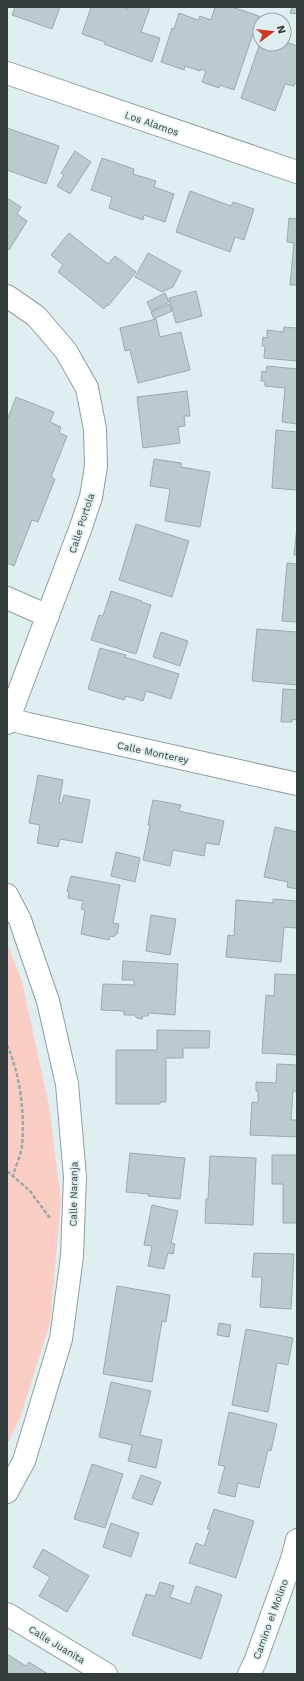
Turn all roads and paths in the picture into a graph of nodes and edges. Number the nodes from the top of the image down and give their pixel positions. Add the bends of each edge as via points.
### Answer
1 (7, 73) edge
2 (297, 172) edge
3 (7, 296) edge
4 (7, 598) edge
5 (48, 616) junction
6 (8, 721) edge
7 (297, 784) edge
8 (7, 895) edge
9 (7, 1045) edge
10 (7, 1171) edge
11 (13, 1175) junction
12 (74, 1216) junction
13 (7, 1492) edge
14 (297, 1540) edge
15 (7, 1614) edge
16 (106, 1674) edge
17 (249, 1674) edge

1 - 2 street, Los Alamos
3 - 5 street, Calle Portola via 36,316 66,351 87,388 95,429 96,466 92,497
4 - 5 street
5 - 6 street, Calle Portola
6 - 7 street, Calle Monterey
8 - 12 street, Calle Naranja via 20,920 48,1000 67,1084 75,1177
9 - 11 path via 21,1096 22,1147
10 - 11 path
11 - 12 path via 30,1191 49,1217
12 - 13 street, Calle Naranja via 72,1256 61,1339 24,1461
14 - 17 street, Camino el Molino
15 - 16 street, Calle Juanita

